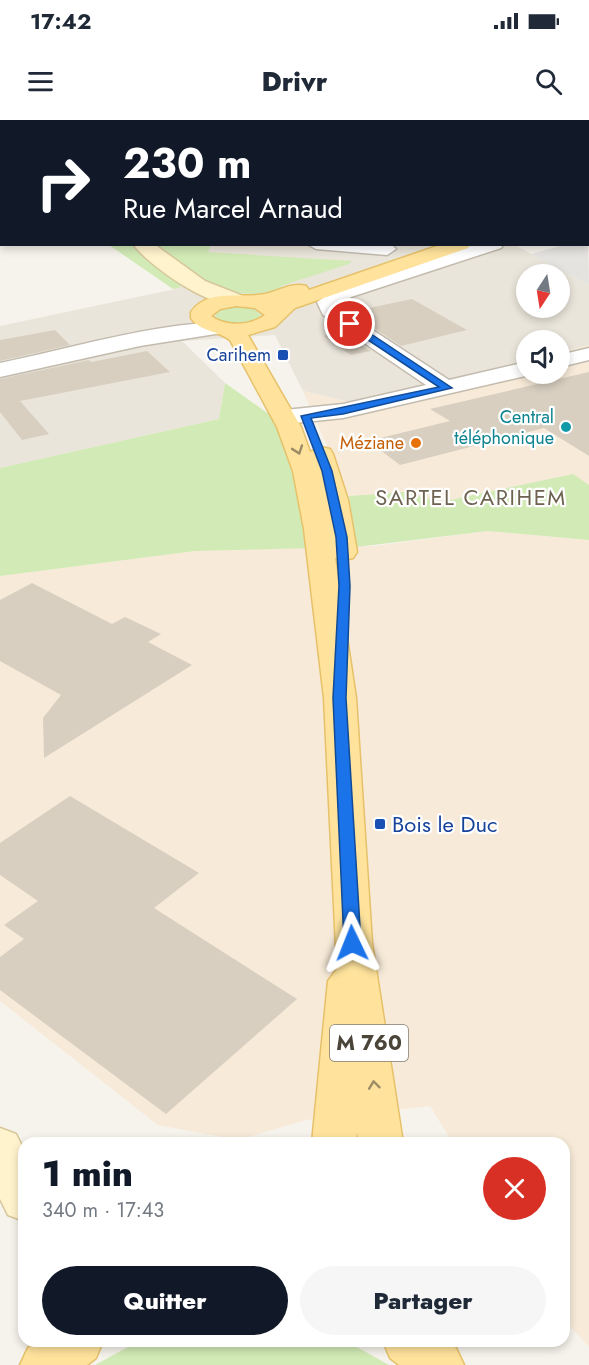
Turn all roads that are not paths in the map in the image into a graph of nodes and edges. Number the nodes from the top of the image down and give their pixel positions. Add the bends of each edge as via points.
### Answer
1 (513, 120) edge
2 (561, 120) edge
3 (145, 246) edge
4 (344, 246) edge
5 (432, 246) edge
6 (456, 246) edge
7 (489, 246) edge
8 (387, 249) dead end
9 (183, 275) junction
10 (242, 301) junction
11 (202, 313) junction
12 (269, 320) junction
13 (224, 328) junction
14 (140, 340) junction
15 (589, 354) edge
16 (570, 359) edge
17 (0, 370) edge
18 (516, 371) edge
19 (447, 388) junction
20 (295, 416) junction
21 (352, 943) junction
22 (334, 1137) edge
23 (380, 1137) edge
24 (0, 1147) edge
25 (18, 1188) edge
26 (70, 1347) edge
27 (416, 1347) edge
28 (435, 1347) edge
29 (46, 1365) edge
30 (438, 1365) edge
31 (446, 1365) edge

1 - 2 street
3 - 9 street
4 - 8 street
5 - 10 main road via 276,297
6 - 12 main road via 294,301
7 - 19 street via 327,302 330,311
9 - 10 street via 206,290
9 - 11 street via 203,300
10 - 11 main road via 214,304
10 - 12 main road via 268,306
11 - 13 main road via 208,324
11 - 14 street via 188,325
12 - 13 main road
12 - 20 main road, M 760 via 258,330 258,337
13 - 14 street
13 - 20 main road, M 760 via 238,336
14 - 17 street
15 - 16 street
18 - 19 street
19 - 20 street via 343,411
20 - 21 main road, M 760 via 318,529 340,698
21 - 22 main road, M 760
23 -> 21 main road, M 760
24 - 25 street
26 - 29 main road
27 - 30 main road
28 - 31 main road

